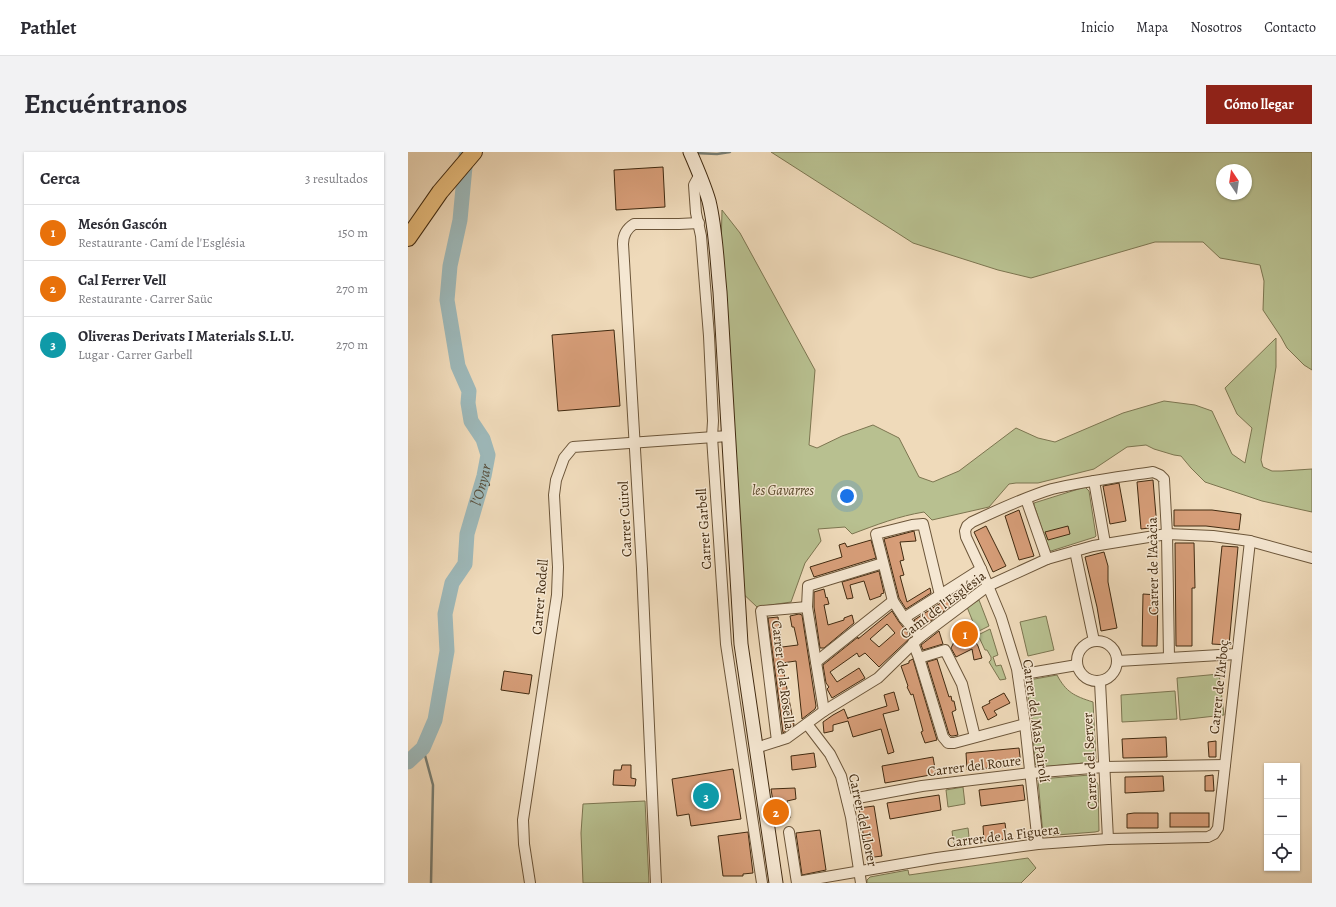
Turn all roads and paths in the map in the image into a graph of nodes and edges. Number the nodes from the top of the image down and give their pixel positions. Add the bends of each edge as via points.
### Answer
1 (474, 152) edge
2 (690, 152) edge
3 (700, 174) junction
4 (699, 223) junction
5 (408, 238) edge
6 (728, 436) junction
7 (712, 437) junction
8 (635, 443) junction
9 (1160, 475) joint
10 (1094, 481) junction
11 (1026, 498) junction
12 (1167, 534) junction
13 (1250, 542) junction
14 (1106, 543) junction
15 (1075, 551) junction
16 (1312, 558) edge
17 (1047, 559) junction
18 (883, 563) junction
19 (981, 569) junction
20 (988, 586) junction
21 (940, 595) junction
22 (893, 601) junction
23 (807, 607) junction
24 (904, 618) junction
25 (917, 640) junction
26 (1094, 641) junction
27 (1237, 654) junction
28 (919, 658) junction
29 (1169, 658) junction
30 (1118, 661) junction
31 (816, 662) junction
32 (1077, 665) junction
33 (1018, 675) junction
34 (1100, 682) junction
35 (824, 711) junction
36 (807, 724) junction
37 (1025, 724) junction
38 (975, 737) junction
39 (777, 741) junction
40 (756, 748) junction
41 (1225, 765) junction
42 (1104, 767) junction
43 (1030, 773) junction
44 (847, 800) junction
45 (789, 832) dead end
46 (1214, 834) joint
47 (1108, 838) junction
48 (1038, 844) junction
49 (860, 871) junction
50 (530, 883) edge
51 (656, 883) edge
52 (762, 883) edge
53 (776, 883) edge
54 (797, 883) edge
55 (861, 883) edge

1 - 5 highway via 440,192
2 - 3 main road
3 - 4 street, Carrer Garbell via 694,185
3 - 6 main road via 709,201 715,236
4 - 7 street, Carrer Garbell via 709,336
4 - 8 street, Carrer Cuirol via 634,224 623,237
6 - 7 street, Carrer Rodell
6 - 40 main road via 741,644
7 - 8 street, Carrer Rodell
7 - 52 street, Carrer Garbell via 726,644
8 - 50 street, Carrer Rodell via 573,448 564,458 556,480 554,495 557,595 523,820
8 - 51 street, Carrer Cuirol
9 - 10 street, Carrer del Mas Pairolí via 1153,472
9 - 12 street, Carrer de l'Acàcia via 1164,479
10 - 11 street, Carrer del Mas Pairolí
10 - 14 street
11 - 17 street
11 - 19 street, Carrer del Mas Pairolí via 967,526 966,537
12 - 13 street, Camí de l'Església via 1213,536
12 - 14 street, Camí de l'Església
12 - 29 street, Carrer de l'Acàcia
13 - 16 street, Camí de l'Església
13 - 27 street, Carrer de l'Arboç
14 - 15 street, Camí de l'Església
15 - 17 street, Camí de l'Església
15 - 26 street
17 - 20 street, Camí de l'Església
18 - 21 street via 876,534 923,524
18 - 22 street
18 - 23 street via 808,586
19 - 20 street, Carrer del Mas Pairolí
19 - 21 street
20 - 25 street, Camí de l'Església
20 - 33 street, Carrer del Mas Pairolí via 1001,617
21 - 24 street
22 - 24 street
22 - 31 street
23 - 31 street
23 - 39 street, Carrer de la Rosella via 761,611
24 - 25 street
25 - 28 street
25 - 35 street, Camí de l'Església via 878,678
26 - 30 street via 1105,642 1112,647
26 - 32 street via 1081,648
27 - 29 street
27 - 41 street, Carrer de l'Arboç
28 - 38 street via 943,737 948,743 954,743
28 - 38 street via 945,650 962,684
29 - 30 street
30 - 34 street via 1116,670 1110,678
31 - 35 street
32 - 33 street
32 - 34 street via 1083,676
33 - 37 street, Carrer del Mas Pairolí
34 - 42 street, Carrer del Server
35 - 36 street, Camí de l'Església
36 - 39 street, Camí de l'Església via 787,738
36 - 44 street, Carrer del Llorer via 830,754 841,776
37 - 38 street
37 - 43 street, Carrer del Mas Pairolí
39 - 40 street, Camí de l'Església
40 - 53 main road
41 - 42 street, Carrer del Roure
41 - 46 street, Carrer de l'Arboç via 1218,828
42 - 43 street, Carrer del Roure
42 - 47 street, Carrer del Server
43 - 44 street, Carrer del Roure via 922,786
43 - 48 street, Carrer del Mas Pairolí
44 - 49 street, Carrer del Llorer
45 - 54 street
46 - 47 street, Carrer de la Figuera via 1208,837
47 - 48 street, Carrer de la Figuera
48 - 49 street, Carrer de la Figuera
49 - 54 street, Carrer de la Figuera
49 - 55 street, Carrer del Llorer

